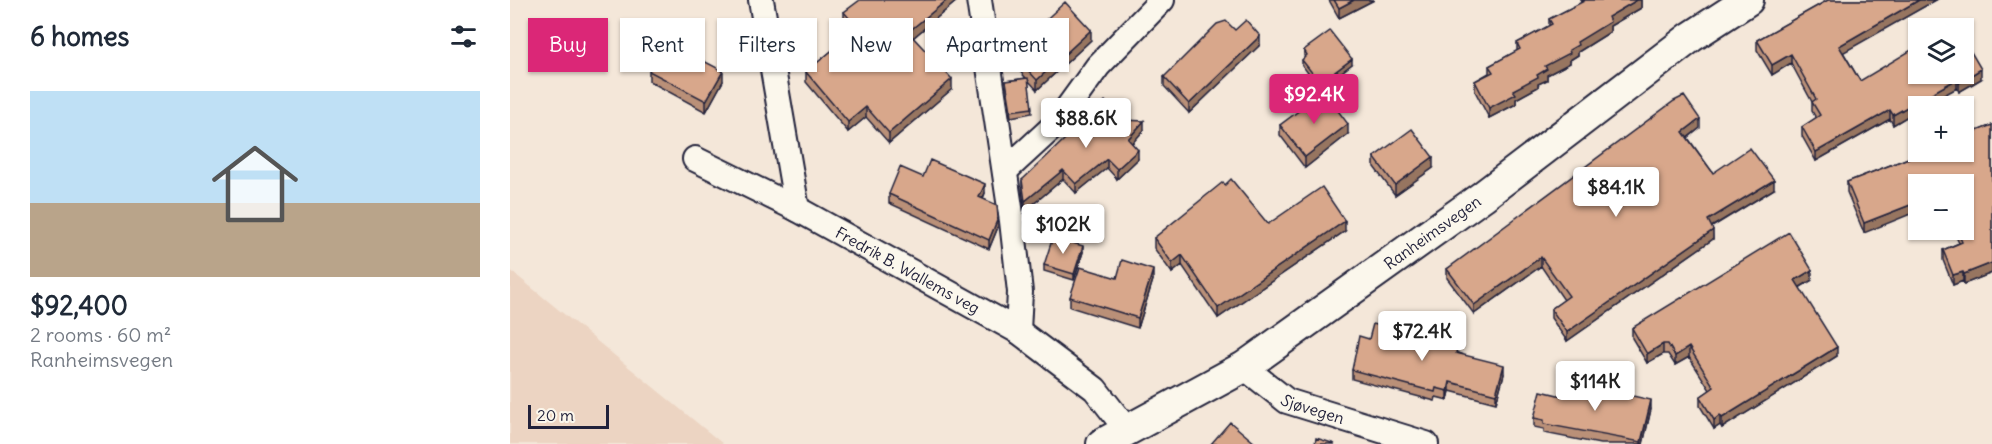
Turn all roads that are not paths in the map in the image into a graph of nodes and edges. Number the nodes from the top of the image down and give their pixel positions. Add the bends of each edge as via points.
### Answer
1 (762, 0) edge
2 (979, 0) edge
3 (1161, 0) edge
4 (1748, 0) edge
5 (695, 159) dead end
6 (1006, 170) junction
7 (797, 209) junction
8 (1018, 331) junction
9 (1245, 367) junction
10 (1114, 437) edge
11 (1426, 444) edge

1 - 7 street
2 - 6 street
3 - 6 street via 1098,66 1056,124
4 - 9 street, Ranheimsvegen via 1691,37 1484,196
5 - 7 street, Fredrik B. Wallems veg
6 - 8 street via 1020,292
7 - 8 street, Fredrik B. Wallems veg
8 - 10 street, Fredrik B. Wallems veg via 1095,389
9 - 10 street, Ranheimsvegen
9 - 11 street, Sjøvegen via 1287,401

